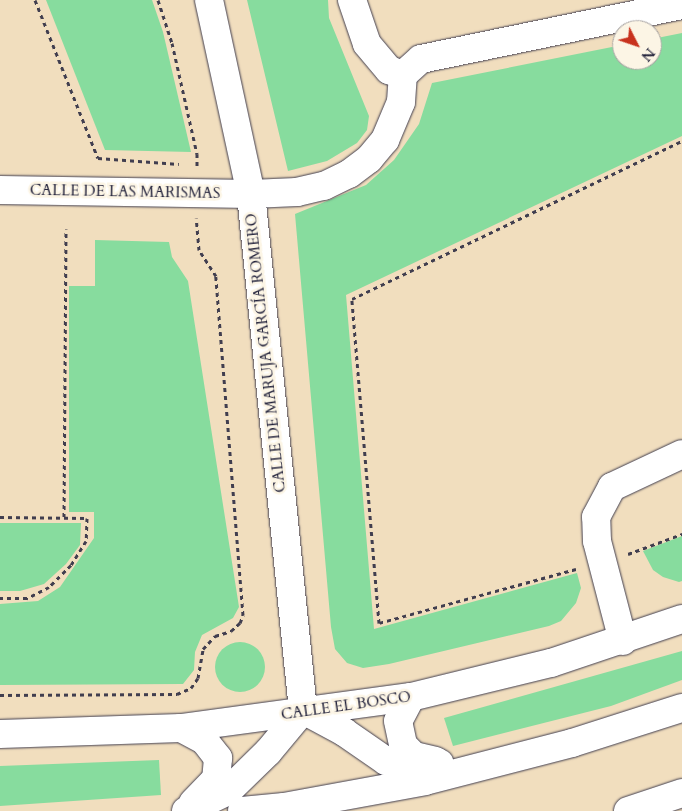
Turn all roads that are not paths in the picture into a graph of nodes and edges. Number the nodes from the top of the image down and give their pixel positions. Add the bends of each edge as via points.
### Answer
1 (209, 0) edge
2 (352, 0) edge
3 (682, 4) edge
4 (619, 8) edge
5 (403, 75) junction
6 (0, 190) edge
7 (251, 194) junction
8 (682, 454) edge
9 (682, 619) edge
10 (623, 641) junction
11 (410, 697) junction
12 (682, 708) edge
13 (303, 710) junction
14 (180, 728) junction
15 (0, 734) edge
16 (572, 743) junction
17 (444, 762) junction
18 (682, 793) edge
19 (185, 811) edge
20 (242, 811) edge
21 (628, 811) edge

1 - 7 main road, CALLE DE MARUJA GARCÍA ROMERO
2 - 5 main road via 367,44 390,70
3 - 4 main road
4 - 5 main road via 422,59
5 - 7 main road, CALLE DE LAS MARISMAS via 395,120 385,140 369,159 349,174 324,186 297,192
6 - 7 main road, CALLE DE LAS MARISMAS
7 - 13 main road, CALLE DE MARUJA GARCÍA ROMERO
8 - 10 main road via 612,487 596,517 602,562
9 - 10 main road, CALLE EL BOSCO
10 - 11 main road, CALLE EL BOSCO via 550,663
11 - 13 main road, CALLE EL BOSCO
11 - 17 main road via 398,721 403,745 423,760
12 - 16 main road
13 - 14 main road, CALLE EL BOSCO
13 - 17 main road via 344,732 386,761 412,768
13 - 19 main road via 268,752 228,791
14 - 15 main road, CALLE EL BOSCO
14 - 19 main road via 204,740 218,758 216,779
16 - 17 main road via 525,744
16 - 20 main road via 425,781 284,807
18 - 21 main road

